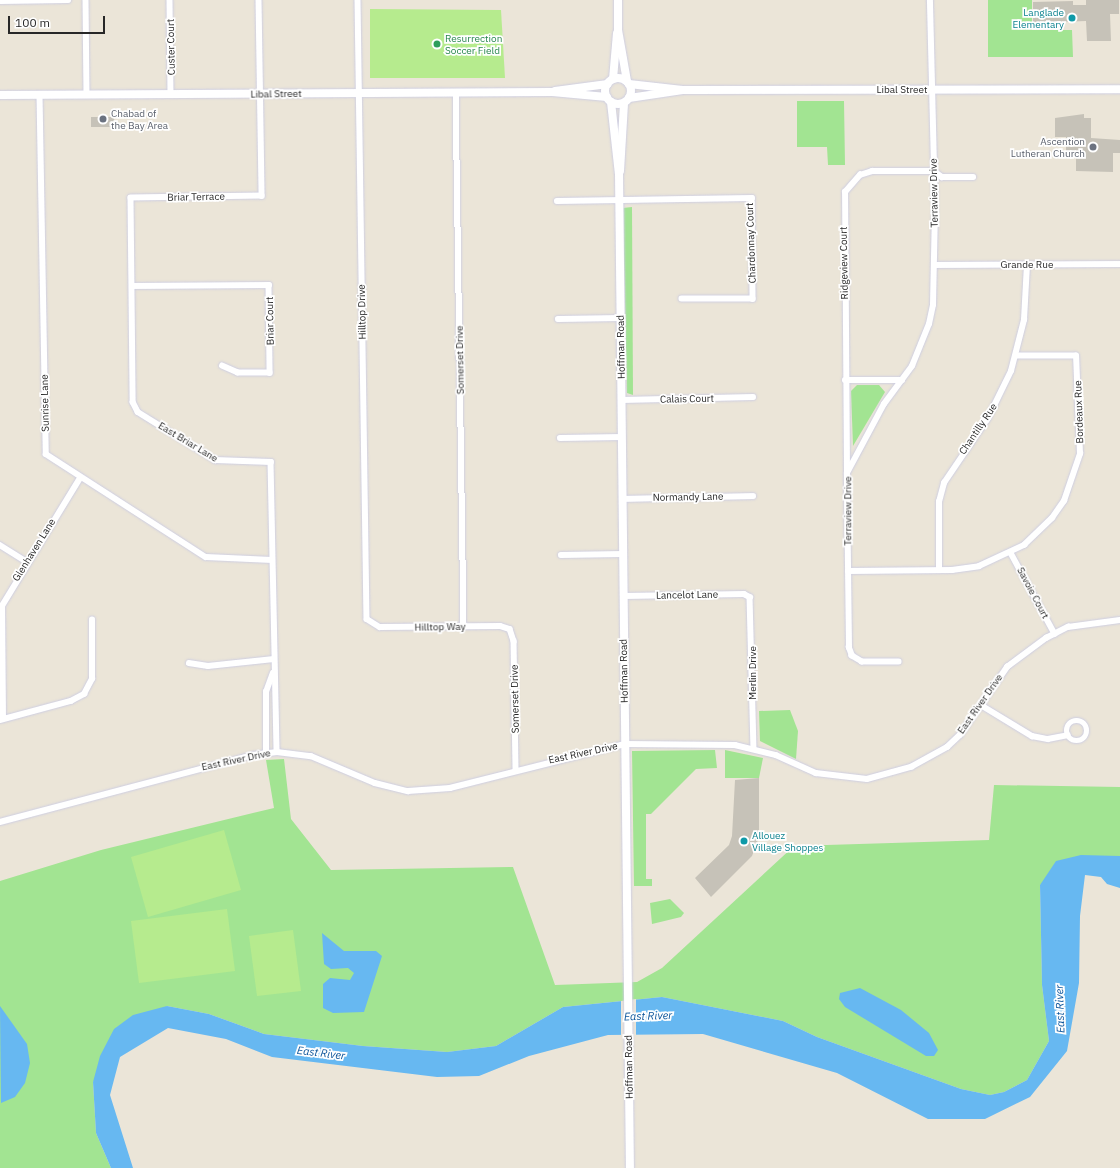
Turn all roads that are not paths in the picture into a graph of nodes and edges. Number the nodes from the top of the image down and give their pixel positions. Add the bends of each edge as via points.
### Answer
1 (68, 0) edge
2 (86, 0) edge
3 (170, 0) edge
4 (259, 0) edge
5 (358, 0) edge
6 (618, 0) edge
7 (930, 0) edge
8 (0, 1) edge
9 (618, 30) junction
10 (610, 81) junction
11 (628, 83) junction
12 (1120, 89) edge
13 (684, 90) junction
14 (932, 90) junction
15 (552, 92) junction
16 (359, 93) junction
17 (456, 93) junction
18 (261, 94) junction
19 (0, 95) edge
20 (40, 95) junction
21 (87, 95) junction
22 (172, 95) junction
23 (609, 99) junction
24 (627, 100) junction
25 (934, 171) junction
26 (619, 174) junction
27 (973, 177) dead end
28 (130, 198) joint
29 (620, 200) junction
30 (557, 201) dead end
31 (1027, 264) junction
32 (1120, 264) edge
33 (935, 265) junction
34 (132, 286) junction
35 (682, 299) dead end
36 (621, 318) junction
37 (558, 319) dead end
38 (1016, 356) junction
39 (222, 366) dead end
40 (845, 380) junction
41 (902, 380) junction
42 (753, 397) dead end
43 (622, 400) junction
44 (622, 437) junction
45 (560, 438) dead end
46 (846, 473) junction
47 (80, 478) junction
48 (752, 496) dead end
49 (623, 499) junction
50 (0, 545) edge
51 (1011, 553) junction
52 (623, 554) junction
53 (562, 555) dead end
54 (272, 560) junction
55 (27, 562) junction
56 (939, 570) junction
57 (848, 571) junction
58 (624, 596) junction
59 (750, 597) joint
60 (92, 620) dead end
61 (1120, 620) edge
62 (370, 624) joint
63 (464, 626) junction
64 (510, 629) joint
65 (1055, 634) junction
66 (274, 659) junction
67 (899, 662) dead end
68 (189, 663) dead end
69 (274, 670) junction
70 (981, 705) junction
71 (1, 720) edge
72 (1068, 735) dead end
73 (625, 744) junction
74 (754, 749) junction
75 (277, 752) junction
76 (266, 753) junction
77 (516, 770) junction
78 (0, 822) edge
79 (630, 1168) edge

1 - 8 street
2 - 21 street
3 - 22 street, Custer Court
4 - 18 street
5 - 16 street, Hilltop Drive
6 - 9 street
7 - 14 street, Terraview Drive
9 - 10 street
9 - 11 street
10 - 11 street, Libal Street
10 - 15 street, Libal Street
10 - 23 street, Hoffman Road
11 - 13 street, Libal Street
11 - 24 street, Hoffman Road
12 - 14 street, Libal Street
13 - 14 street, Libal Street
13 - 24 street, Libal Street
14 - 25 street, Terraview Drive
15 - 17 street, Libal Street
15 - 23 street, Libal Street
16 - 17 street, Libal Street
16 - 18 street, Libal Street
16 - 62 street, Hilltop Drive via 366,614
17 - 63 street, Somerset Drive
18 - 22 street, Libal Street
18 - 28 street, Briar Terrace via 262,196
19 - 20 street, Libal Street
20 - 21 street, Libal Street
20 - 47 street, Sunrise Lane via 45,451 51,460
21 - 22 street, Libal Street
23 - 24 street, Libal Street
23 - 26 street, Hoffman Road
24 - 26 street, Hoffman Road
25 - 27 street, Ridgeview Court via 942,177
25 - 33 street, Terraview Drive
25 - 40 street, Ridgeview Court via 872,171 860,175 845,192
26 - 29 street, Hoffman Road
28 - 34 street, East Briar Lane
29 - 30 street
29 - 35 street, Chardonnay Court via 752,198 753,298
29 - 36 street, Hoffman Road
31 - 32 street, Grande Rue
31 - 33 street, Grande Rue
31 - 38 street, Chantilly Rue via 1024,320
33 - 41 street, Terraview Drive via 930,324
34 - 39 street, Briar Court via 269,285 270,373 238,373
34 - 54 street, East Briar Lane via 134,406 215,460 271,462
36 - 37 street
36 - 43 street, Hoffman Road
38 - 51 street, Bordeaux Rue via 1076,356 1081,435 1074,477 1064,501 1041,530
38 - 56 street, Chantilly Rue via 988,418 944,483 939,502
40 - 41 street
40 - 46 street, Ridgeview Court
41 - 46 street, Terraview Drive via 870,427
42 - 43 street, Calais Court
43 - 44 street, Hoffman Road
44 - 45 street
44 - 49 street, Hoffman Road
46 - 57 street, Terraview Drive
47 - 54 street, Sunrise Lane via 206,557
47 - 55 street, Glenhaven Lane
48 - 49 street, Normandy Lane
49 - 52 street, Hoffman Road
50 - 55 street
51 - 56 street, Bordeaux Rue via 978,566
51 - 65 street, Savoie Court
52 - 53 street
52 - 58 street, Hoffman Road
54 - 66 street, East Briar Lane
55 - 71 street, Glenhaven Lane via 1,610
56 - 57 street, Bordeaux Rue
57 - 67 street, Terraview Drive via 849,648 852,656 862,662
58 - 59 street, Lancelot Lane via 744,594
58 - 73 street, Hoffman Road
59 - 74 street, Merlin Drive
60 - 71 street via 92,679 84,694 71,701
61 - 65 street, East River Drive via 1094,621
62 - 63 street, Hilltop Way via 380,628
63 - 64 street, Hilltop Way
64 - 77 street, Somerset Drive via 514,641
65 - 70 street, East River Drive via 1007,667
66 - 68 street via 208,666
66 - 69 street, East Briar Lane
69 - 75 street, East Briar Lane
69 - 76 street, East Briar Lane via 266,692
70 - 72 street via 1032,736 1048,739
70 - 74 street, East River Drive via 947,747 911,767 867,779 816,773
73 - 74 street, East River Drive via 703,742
73 - 77 street, East River Drive
73 - 79 street, Hoffman Road
75 - 76 street, East River Drive
75 - 77 street, East River Drive via 311,756 401,791 450,788
76 - 78 street, East River Drive

